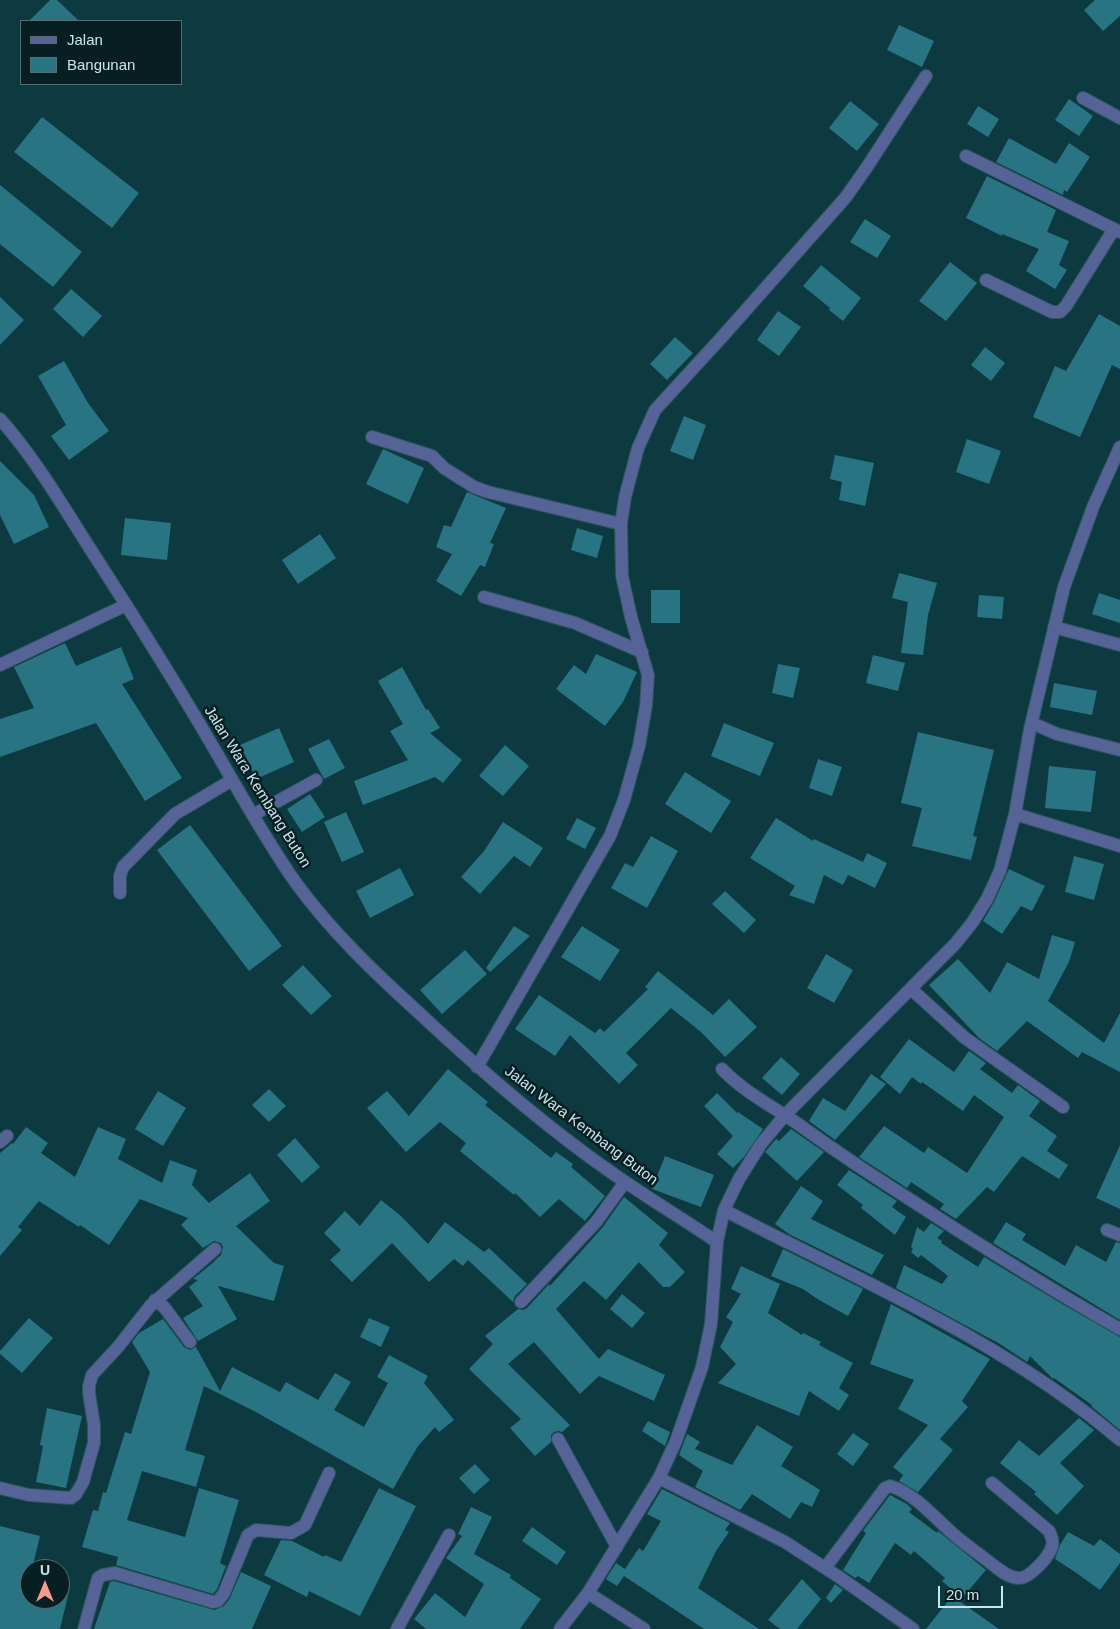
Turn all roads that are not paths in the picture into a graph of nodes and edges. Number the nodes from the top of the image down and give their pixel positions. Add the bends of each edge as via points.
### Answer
1 (926, 76) dead end
2 (1083, 98) dead end
3 (1120, 118) edge
4 (966, 156) dead end
5 (1117, 230) edge
6 (986, 280) dead end
7 (0, 419) edge
8 (372, 437) dead end
9 (1120, 447) edge
10 (621, 524) junction
11 (484, 598) dead end
12 (126, 605) junction
13 (1054, 627) junction
14 (1120, 645) edge
15 (642, 652) junction
16 (0, 665) edge
17 (1032, 723) junction
18 (1120, 750) edge
19 (232, 780) junction
20 (316, 780) dead end
21 (1015, 814) junction
22 (253, 815) junction
23 (1120, 846) edge
24 (120, 893) dead end
25 (911, 989) junction
26 (477, 1067) junction
27 (722, 1069) dead end
28 (1063, 1107) dead end
29 (786, 1115) junction
30 (625, 1182) junction
31 (724, 1210) junction
32 (1107, 1230) dead end
33 (1120, 1235) edge
34 (717, 1242) junction
35 (215, 1250) dead end
36 (155, 1300) junction
37 (520, 1302) dead end
38 (1120, 1329) edge
39 (190, 1342) dead end
40 (558, 1439) dead end
41 (1120, 1440) edge
42 (329, 1473) dead end
43 (659, 1478) junction
44 (992, 1483) dead end
45 (0, 1488) edge
46 (449, 1535) dead end
47 (617, 1547) junction
48 (825, 1568) junction
49 (588, 1594) junction
50 (84, 1629) edge
51 (397, 1629) edge
52 (560, 1629) edge
53 (644, 1629) edge
54 (913, 1629) edge

1 - 10 street via 846,197 655,410 638,448
2 - 3 street
4 - 5 street
5 - 6 street via 1060,312 1052,312
7 - 12 street, Jalan Wara Kembang Buton via 61,503
8 - 10 street via 432,456 444,468 488,492
9 - 13 street via 1093,507 1064,587
10 - 15 street via 622,576
11 - 15 street via 576,623
12 - 16 street
12 - 19 street, Jalan Wara Kembang Buton
13 - 14 street
13 - 17 street
15 - 26 street via 648,675 646,706 639,746 610,836
17 - 18 street via 1057,734
17 - 21 street
19 - 22 street, Jalan Wara Kembang Buton
19 - 24 street via 175,814 123,867
20 - 22 street
21 - 23 street
21 - 25 street via 1000,871 987,899 972,924
22 - 26 street, Jalan Wara Kembang Buton via 318,912 394,990
25 - 28 street via 965,1038
25 - 29 street
26 - 30 street, Jalan Wara Kembang Buton via 542,1121
27 - 29 street via 736,1084
29 - 31 street via 761,1144
29 - 38 street via 827,1146 960,1232
30 - 34 street, Jalan Wara Kembang Buton
30 - 37 street via 596,1222
31 - 34 street
31 - 41 street via 948,1325 1040,1380
32 - 33 street
34 - 43 street via 711,1324 702,1367
35 - 36 street
36 - 39 street
36 - 45 street via 92,1375 89,1393 94,1443 83,1482 76,1494 71,1498 29,1495
40 - 47 street
42 - 50 street via 305,1525 291,1533 256,1530 248,1535 224,1594 218,1601 212,1602 115,1573 103,1575 98,1578
43 - 47 street
43 - 48 street via 785,1542
44 - 48 street via 1049,1531 1053,1538 1053,1545 1044,1560 1025,1578 998,1569 920,1504 890,1486 885,1488
46 - 51 street
47 - 49 street
48 - 54 street
49 - 52 street
49 - 53 street

